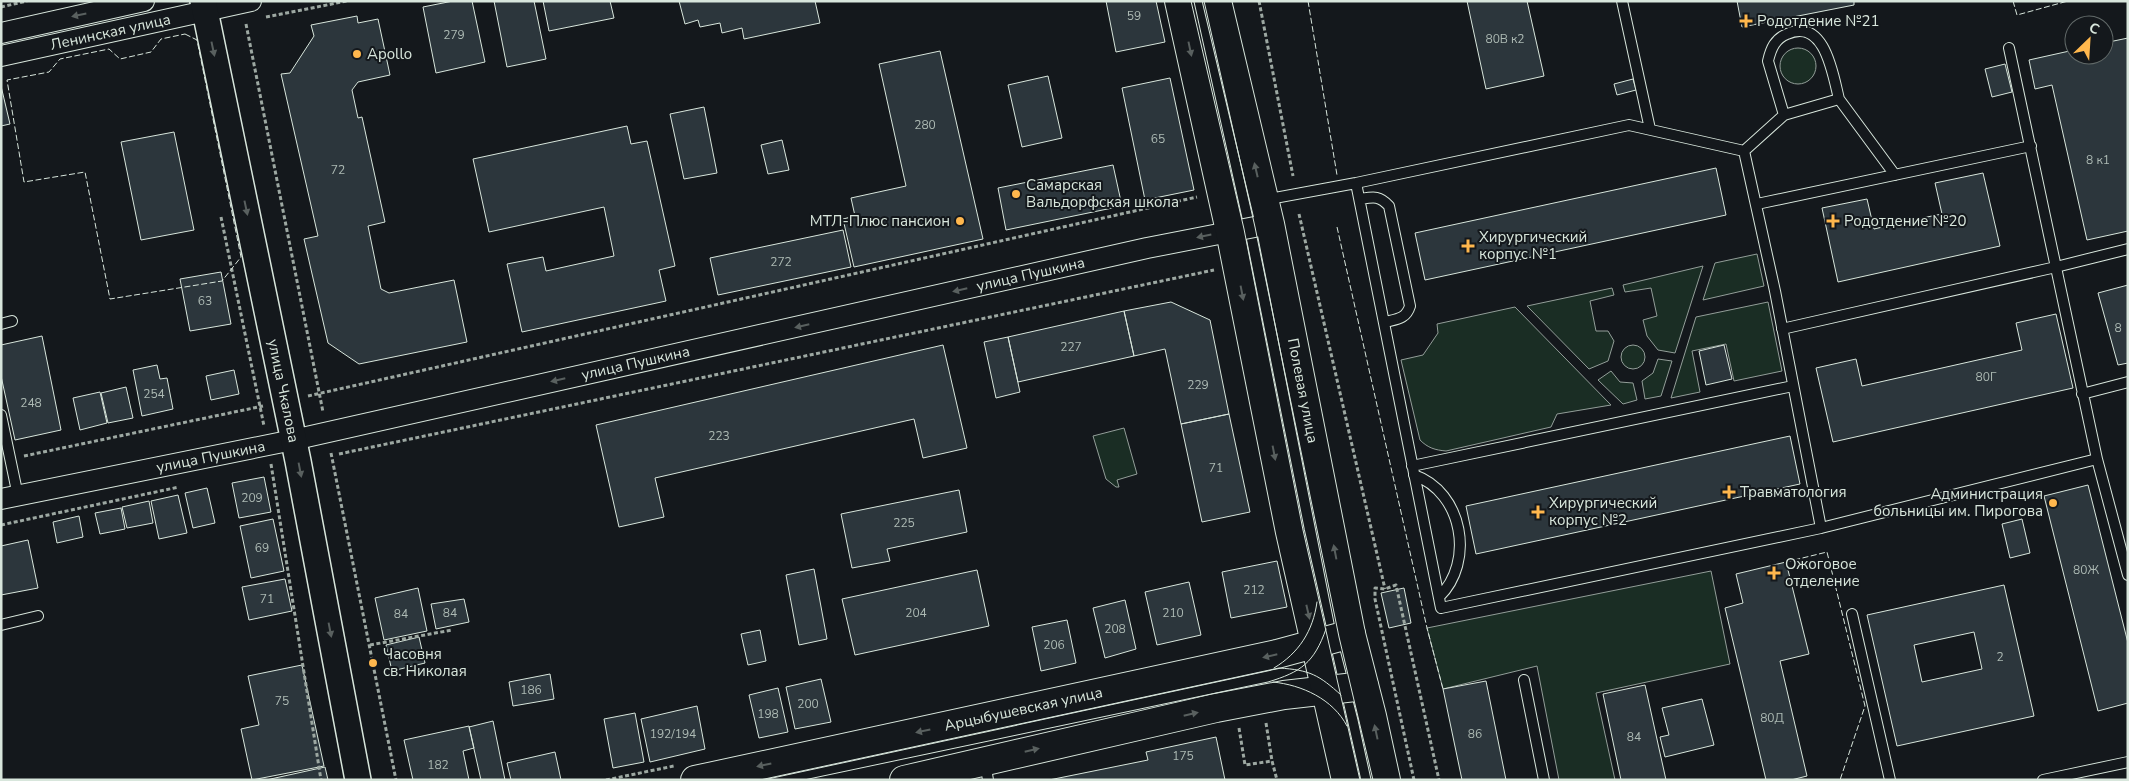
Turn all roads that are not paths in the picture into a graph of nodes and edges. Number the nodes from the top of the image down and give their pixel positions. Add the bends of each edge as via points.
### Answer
1 (144, 1) edge
2 (251, 1) edge
3 (1180, 1) edge
4 (1217, 1) edge
5 (1622, 1) edge
6 (204, 6) edge
7 (1, 32) edge
8 (2009, 48) dead end
9 (1, 56) edge
10 (1840, 99) junction
11 (1784, 115) junction
12 (1650, 129) junction
13 (2031, 146) junction
14 (1744, 151) junction
15 (1895, 175) junction
16 (1356, 183) junction
17 (1360, 199) junction
18 (1757, 204) junction
19 (1266, 212) junction
20 (1230, 231) junction
21 (2128, 249) edge
22 (2056, 268) junction
23 (1385, 322) junction
24 (1782, 329) junction
25 (2128, 382) edge
26 (1793, 386) junction
27 (2082, 394) junction
28 (1, 415) edge
29 (293, 440) junction
30 (2097, 459) junction
31 (1413, 471) junction
32 (10, 498) edge
33 (1821, 528) junction
34 (2128, 575) edge
35 (1439, 597) junction
36 (1852, 614) dead end
37 (38, 616) dead end
38 (1, 625) edge
39 (1351, 634) junction
40 (1316, 643) junction
41 (1524, 680) dead end
42 (1364, 686) junction
43 (1327, 692) junction
44 (2128, 762) edge
45 (986, 770) edge
46 (2078, 777) edge
47 (358, 780) edge
48 (695, 780) edge
49 (904, 780) edge
50 (1346, 780) edge
51 (1386, 780) edge
52 (1544, 780) edge
53 (1890, 780) edge
54 (2043, 780) edge

1 -> 7 street, Ленинская улица
2 - 6 street, Ленинская улица
3 -> 20 main road
19 -> 4 main road, Полевая улица
5 - 12 lane
6 - 9 street, Ленинская улица
6 -> 29 street, улица Чкалова
8 - 13 lane
10 - 11 lane
10 - 11 lane via 1826,49 1811,35 1791,32 1774,44 1768,61
10 - 15 lane
11 - 14 lane
12 - 14 lane
12 - 16 lane via 1629,125
13 - 15 lane
13 - 22 lane
14 - 18 lane
15 - 18 lane
16 - 17 lane
16 - 19 lane
17 - 23 lane
17 - 23 lane via 1376,196 1389,206 1410,306 1401,319
18 - 24 lane
19 - 20 street, улица Пушкина
39 -> 19 main road, Полевая улица
20 -> 29 street, улица Пушкина
20 -> 40 main road via 1290,532
21 - 22 lane
22 - 24 lane
22 - 27 lane
23 - 31 lane
24 - 26 lane
25 - 27 lane
26 - 31 lane
26 - 33 lane
27 - 30 lane
28 - 32 lane via 10,458
29 - 32 street, улица Пушкина
29 -> 47 street, улица Чкалова
30 - 33 lane
30 - 34 lane
31 - 35 lane
31 - 35 lane via 1442,494 1456,515 1461,541 1458,567
33 - 35 lane via 1441,608
36 - 53 lane
37 - 38 lane
39 - 40 main road, Арцыбушевская улица
39 - 42 main road, Полевая улица
40 - 43 main road
40 -> 48 main road, Арцыбушевская улица
41 - 52 lane
42 - 43 main road
51 -> 42 main road, Полевая улица
45 -> 43 main road via 1216,708 1284,695
43 - 50 main road
44 - 46 lane
45 - 49 main road
46 - 54 lane

